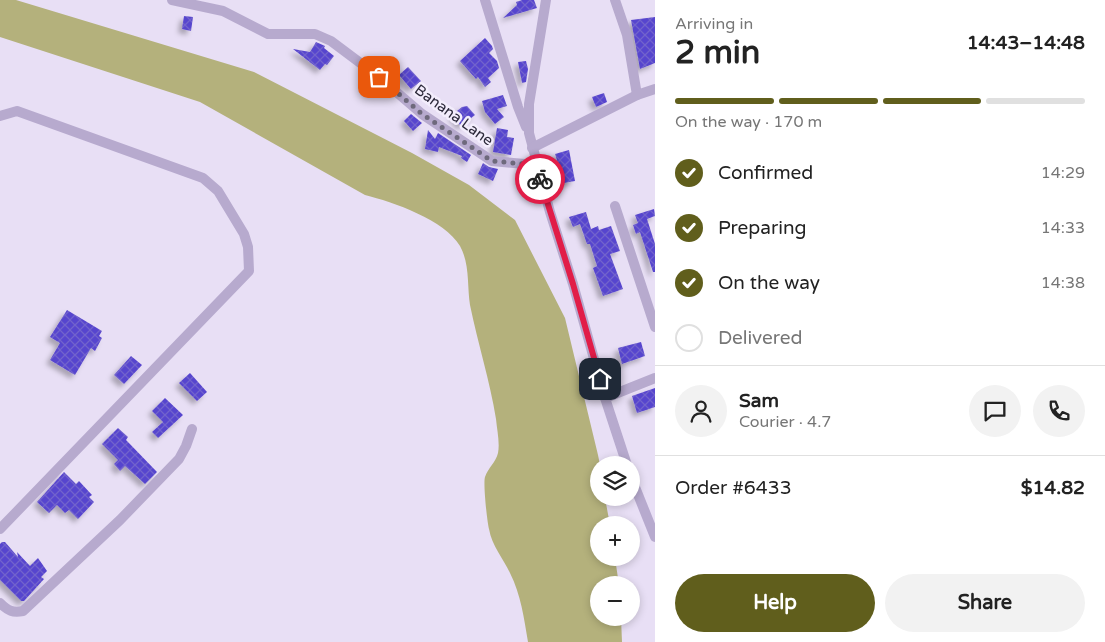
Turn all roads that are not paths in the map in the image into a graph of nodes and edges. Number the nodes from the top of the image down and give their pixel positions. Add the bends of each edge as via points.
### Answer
1 (172, 0) edge
2 (485, 0) edge
3 (546, 0) edge
4 (615, 0) edge
5 (655, 88) edge
6 (637, 95) junction
7 (0, 116) edge
8 (528, 133) junction
9 (532, 148) junction
10 (536, 165) junction
11 (615, 206) dead end
12 (655, 326) edge
13 (655, 378) edge
14 (605, 398) junction
15 (192, 429) dead end
16 (623, 456) edge
17 (640, 500) edge
18 (0, 529) edge
19 (655, 537) edge
20 (0, 603) edge

1 - 10 street, Banana Lane via 223,11 268,34 315,34 331,40 422,114 492,161
2 - 8 street
3 - 8 street via 529,104
4 - 6 street via 627,35
5 - 6 street
6 - 9 street
7 - 18 street via 17,111 203,178 218,191 244,234 248,246 248,271
8 - 9 street
9 - 10 street
10 - 14 street
11 - 12 street
13 - 14 street
14 - 16 street
15 - 20 street via 179,459 120,520 23,610 14,612
17 - 19 street

